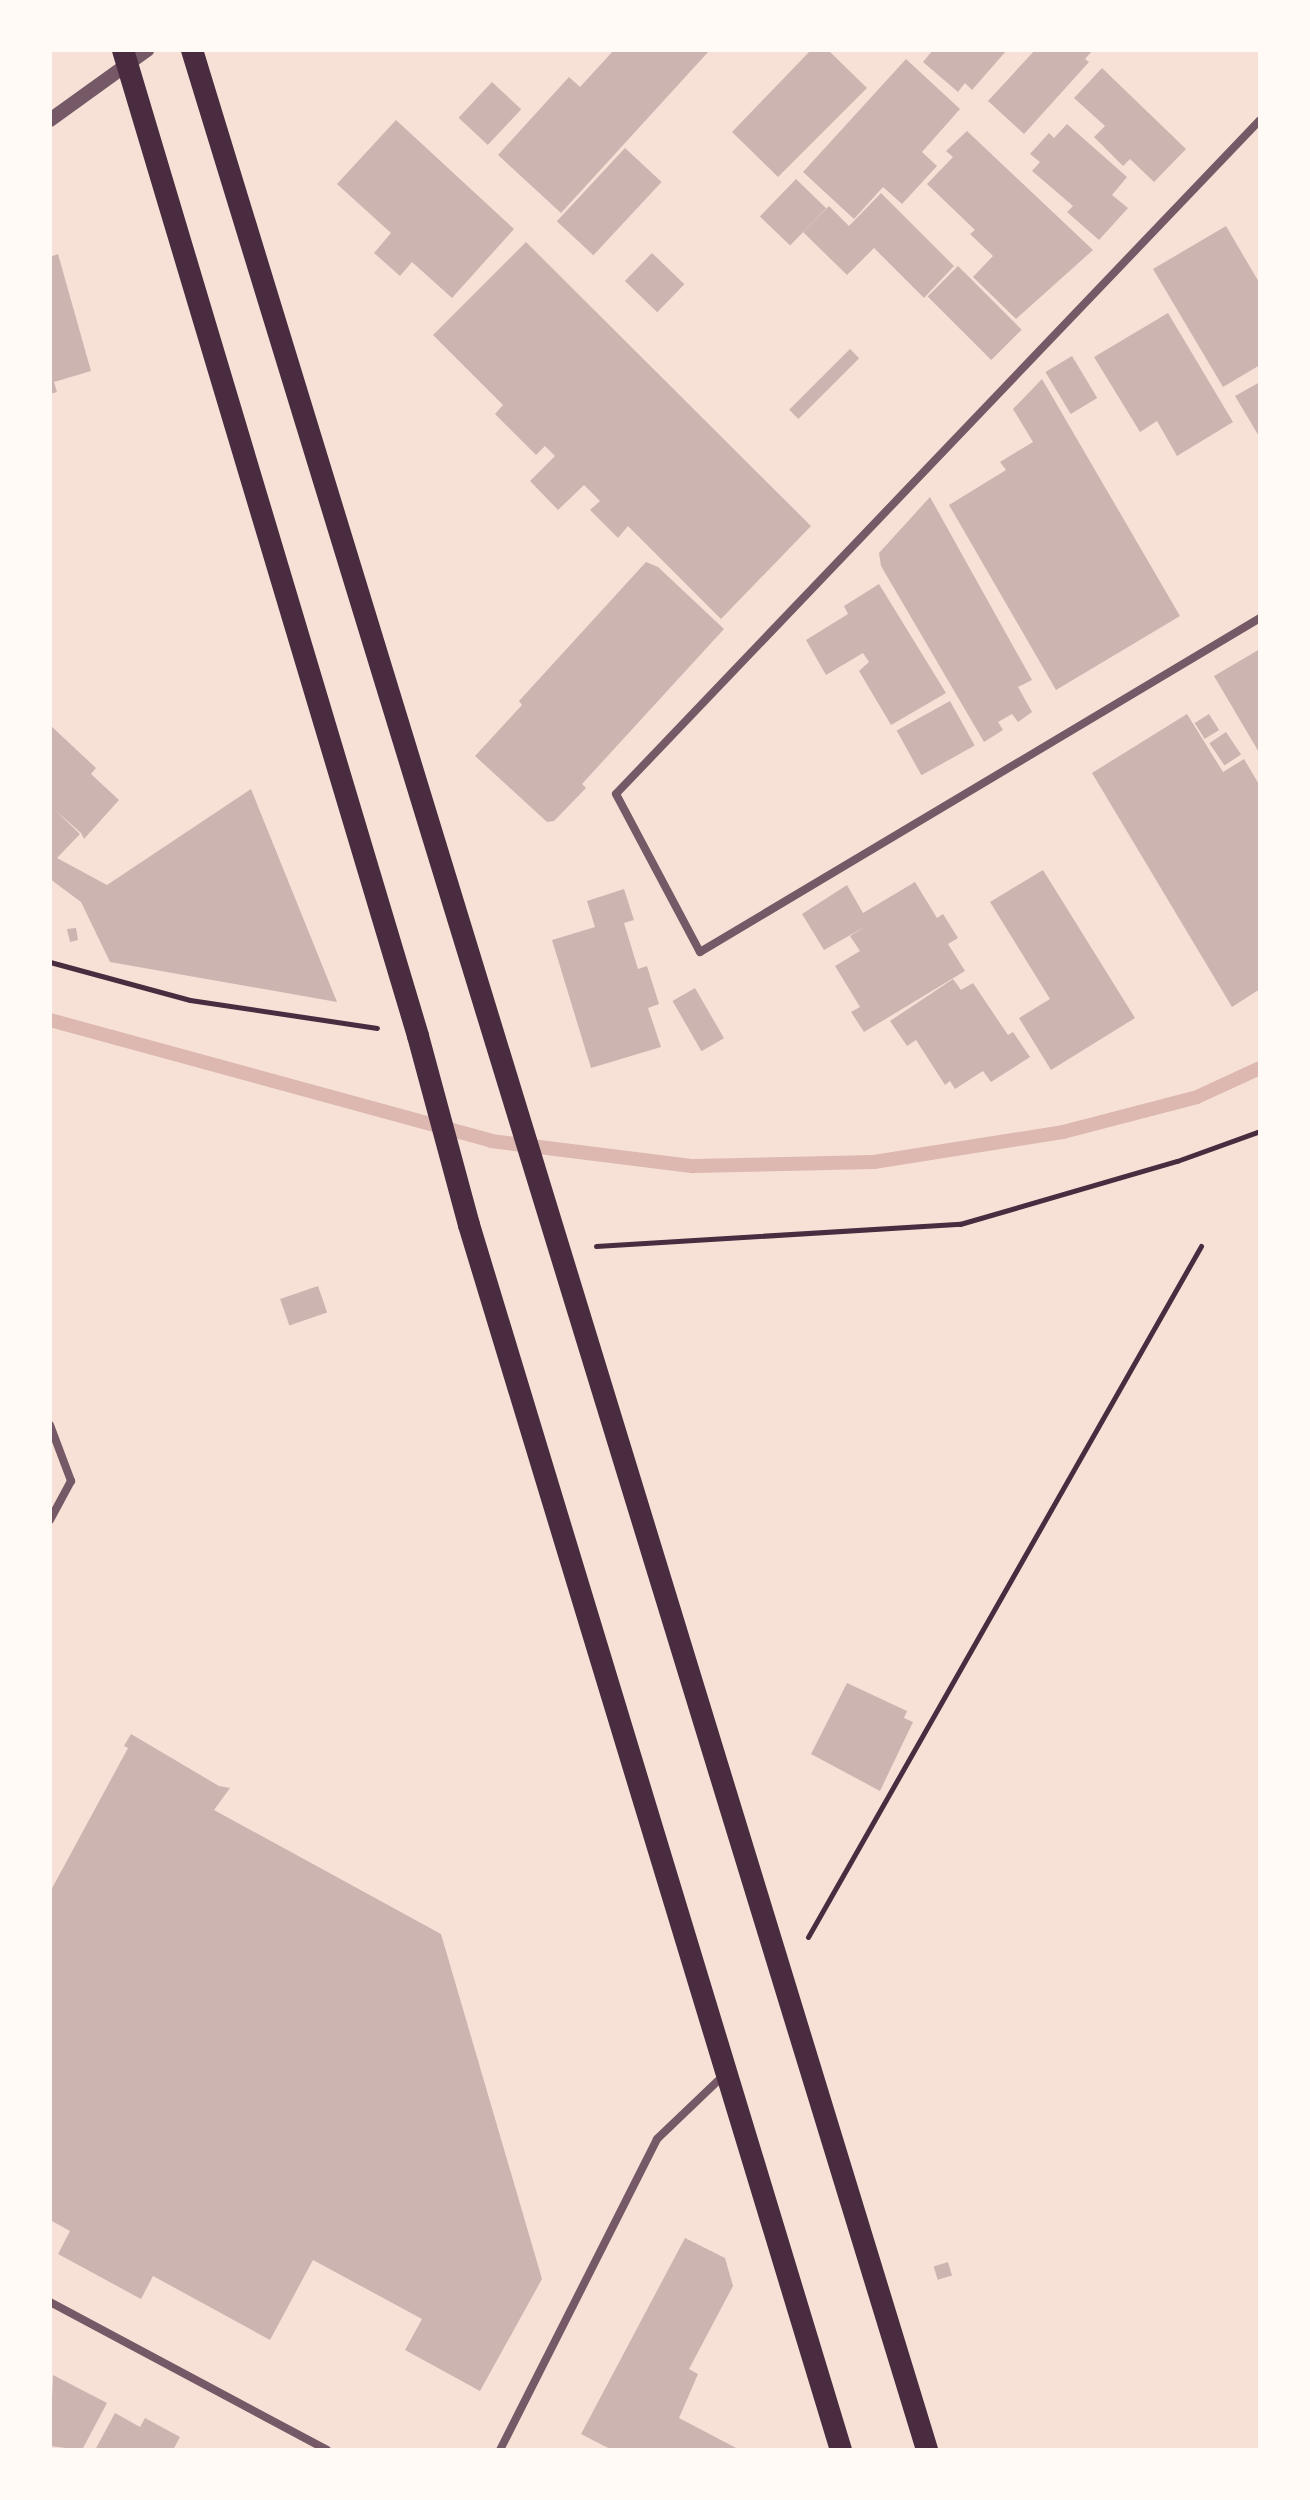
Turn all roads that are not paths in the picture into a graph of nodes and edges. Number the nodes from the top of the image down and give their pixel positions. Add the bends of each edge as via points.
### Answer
1 (147, 50) edge
2 (192, 50) edge
3 (125, 56) edge
4 (50, 120) edge
5 (1260, 120) edge
6 (1260, 618) edge
7 (50, 1425) edge
8 (50, 1520) edge
9 (725, 2074) junction
10 (50, 2302) edge
11 (327, 2450) edge
12 (500, 2450) edge
13 (841, 2450) edge
14 (927, 2450) edge

1 - 3 street
2 - 14 highway
3 - 4 street
3 - 9 highway
5 - 6 street via 616,794 700,952
7 - 8 street via 71,1481
9 - 12 street via 657,2139
9 - 13 highway
10 - 11 street

